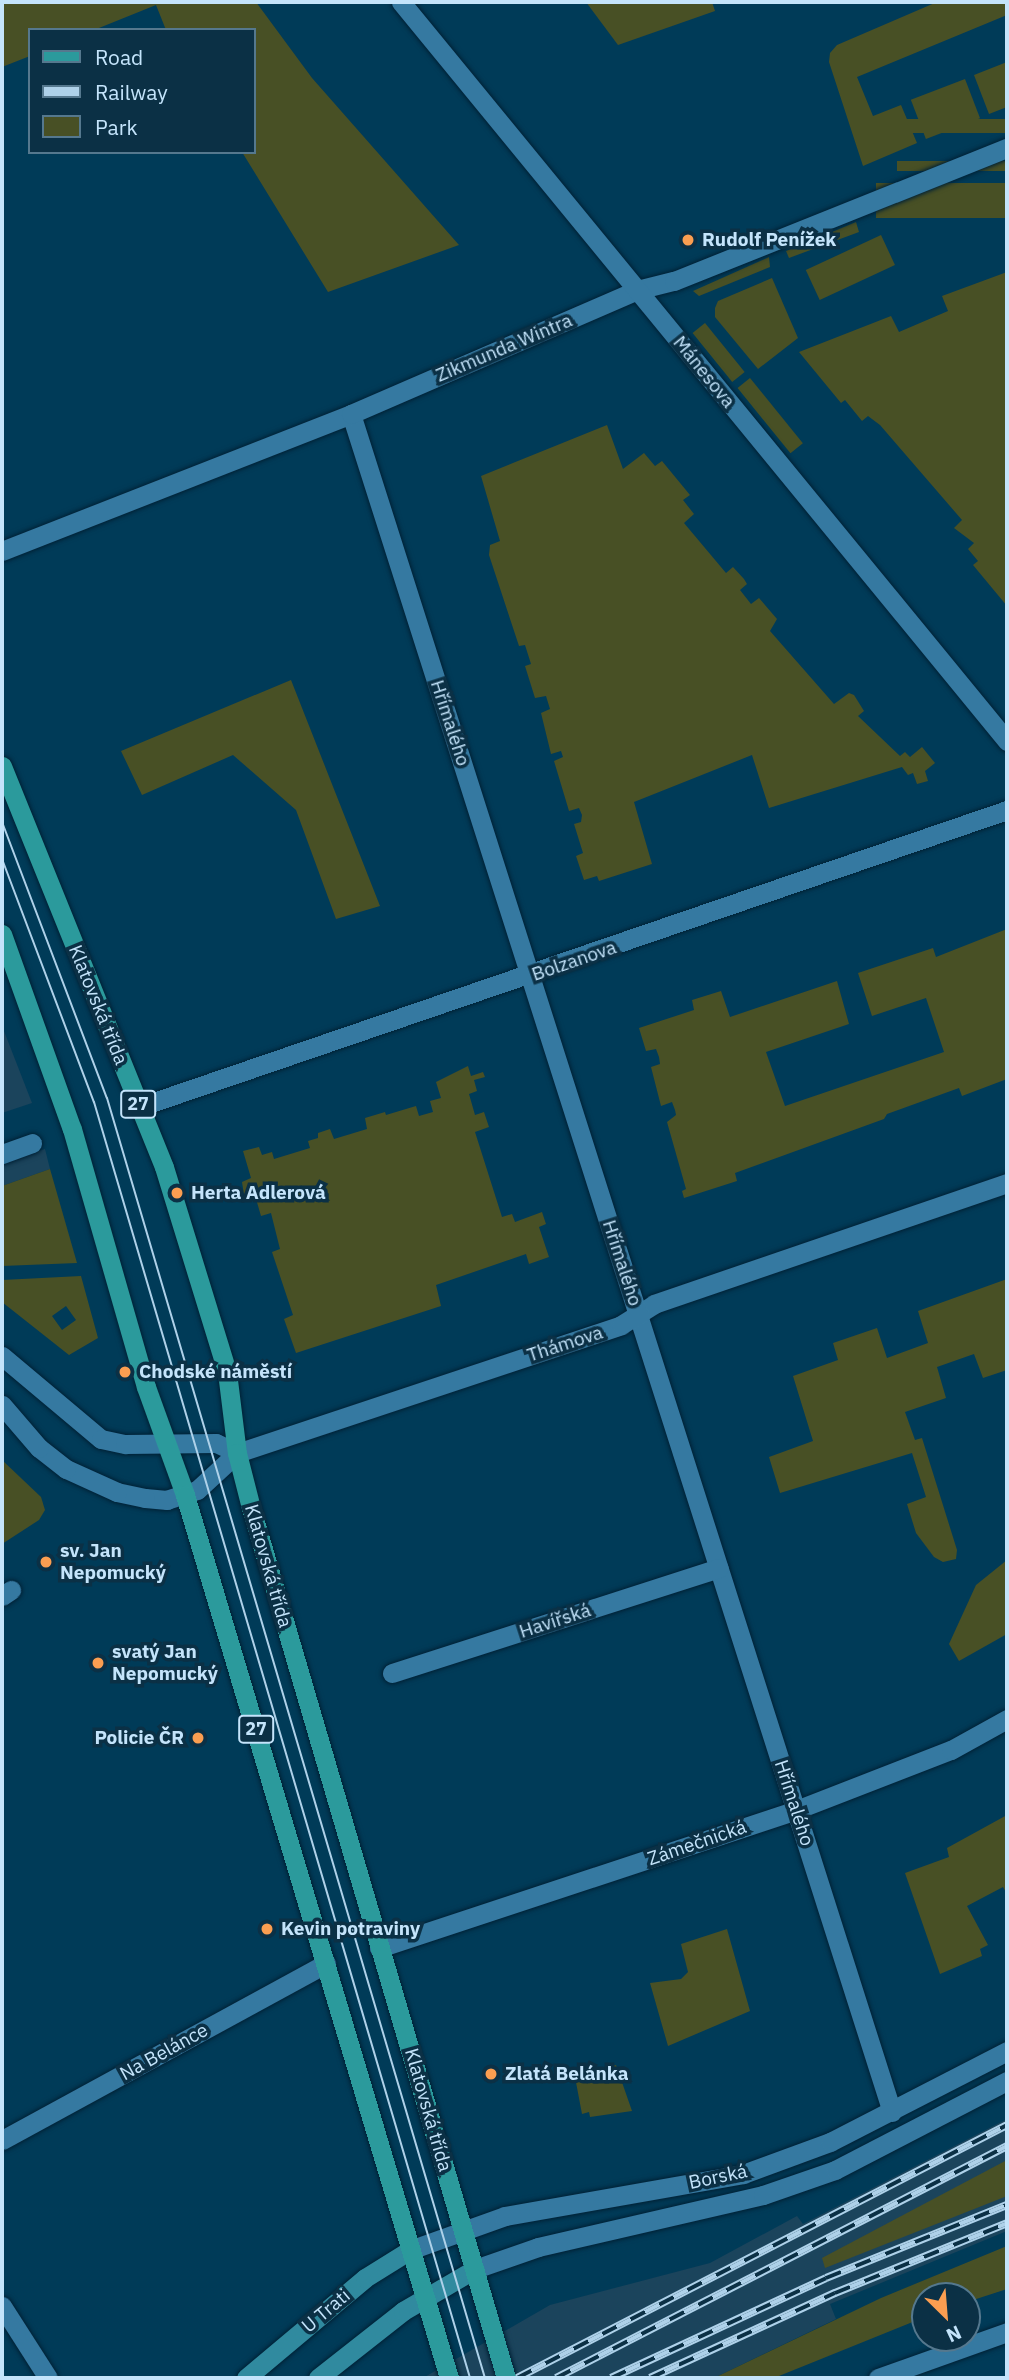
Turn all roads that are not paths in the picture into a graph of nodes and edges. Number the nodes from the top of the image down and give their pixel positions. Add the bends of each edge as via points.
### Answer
1 (401, 2) edge
2 (1007, 148) edge
3 (637, 290) junction
4 (351, 414) junction
5 (2, 551) edge
6 (1007, 741) edge
7 (2, 766) edge
8 (1007, 810) edge
9 (2, 934) edge
10 (530, 975) junction
11 (139, 1107) junction
12 (32, 1143) dead end
13 (2, 1154) edge
14 (1007, 1183) edge
15 (639, 1316) junction
16 (2, 1356) edge
17 (2, 1405) edge
18 (167, 1443) junction
19 (237, 1453) junction
20 (185, 1495) junction
21 (719, 1568) junction
22 (392, 1673) dead end
23 (1007, 1719) edge
24 (796, 1810) junction
25 (379, 1948) junction
26 (326, 1963) junction
27 (1007, 2051) edge
28 (1007, 2081) edge
29 (892, 2112) junction
30 (2, 2140) edge
31 (463, 2229) junction
32 (410, 2250) junction
33 (475, 2269) junction
34 (424, 2297) junction
35 (2, 2306) edge
36 (1007, 2332) edge
37 (447, 2372) edge
38 (48, 2378) edge
39 (246, 2378) edge
40 (318, 2378) edge
41 (506, 2378) edge
42 (878, 2378) edge

1 - 3 street, Mánesova
2 - 3 street, Zikmunda Wintra via 674,281
3 - 4 street, Zikmunda Wintra
3 - 6 street, Mánesova
4 - 5 street, Zikmunda Wintra
4 - 10 street, Hřímalého
7 - 11 main road, Klatovská třída / 27
8 - 10 street, Bolzanova
9 - 18 main road, 27 via 72,1129 146,1387
10 - 11 street, Bolzanova
10 - 15 street, Hřímalého
11 - 19 main road, Klatovská třída / 27 via 164,1167 226,1372
12 - 13 street
14 - 15 street, Thámova via 654,1304
15 - 19 street, Thámova
15 - 21 street, Hřímalého
16 - 18 street via 101,1439
17 - 20 street via 39,1447 89,1481 145,1498
18 - 19 street via 216,1443
18 - 20 main road, 27
19 - 20 street via 213,1480
19 - 25 main road, Klatovská třída / 27
20 - 26 main road, 27
21 - 22 street, Havířská
21 - 24 street, Hřímalého
23 - 24 street, Zámečnická via 951,1750
24 - 25 street, Zámečnická
24 - 29 street, Hřímalého
25 - 31 main road, Klatovská třída / 27
26 - 30 street, Na Belánce
26 - 32 main road, 27
27 - 29 street, Borská
28 - 33 street, Borská via 835,2170 763,2195 538,2247
29 - 31 street, Borská via 830,2142 743,2174 505,2216
31 - 32 street, Borská
31 - 33 main road, Klatovská třída / 27
32 - 34 main road, 27
32 - 39 main road, U Trati via 365,2278
33 - 34 main road
33 - 41 main road, Klatovská třída / 27
34 - 37 main road, 27
34 - 40 main road
35 - 38 street
36 - 42 street

